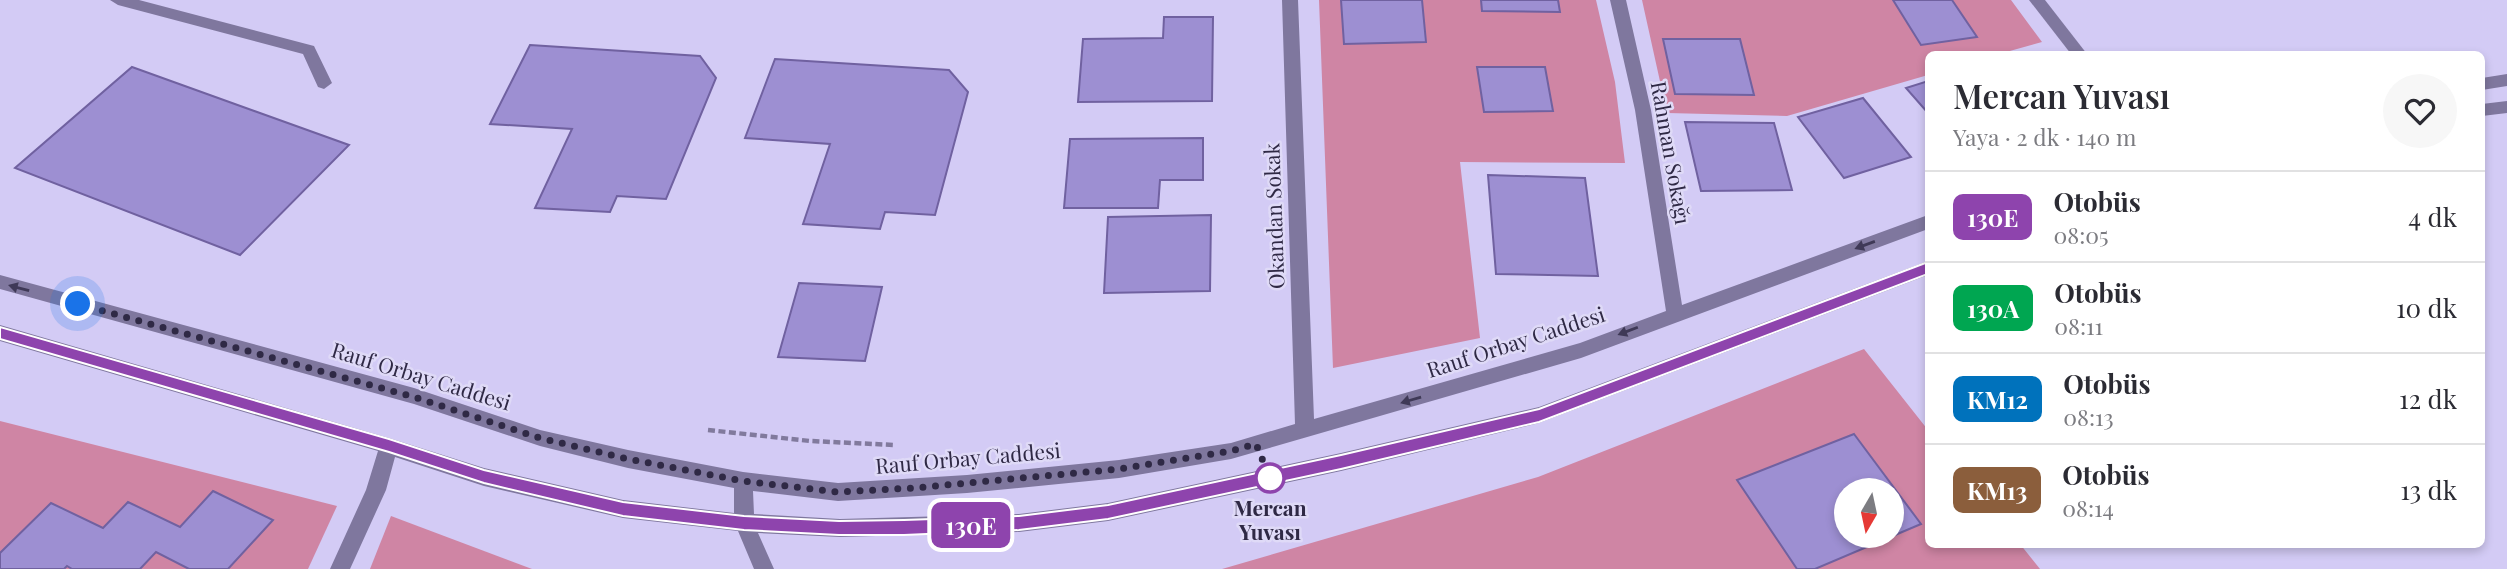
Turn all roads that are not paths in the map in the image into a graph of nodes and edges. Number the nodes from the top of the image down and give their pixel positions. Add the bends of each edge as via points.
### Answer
1 (118, 0) edge
2 (1290, 0) edge
3 (1618, 0) edge
4 (2037, 0) edge
5 (2076, 51) edge
6 (2507, 80) edge
7 (324, 83) dead end
8 (2485, 84) edge
9 (2507, 107) edge
10 (2485, 110) edge
11 (1925, 223) edge
12 (1925, 269) edge
13 (0, 282) edge
14 (1675, 314) junction
15 (0, 333) edge
16 (1305, 430) junction
17 (389, 446) junction
18 (743, 481) junction
19 (744, 523) junction
20 (340, 569) edge
21 (764, 569) edge

1 - 7 street via 309,50
2 - 16 street, Okandan Sokak
3 - 14 street, Rahman Sokağı via 1643,110
4 - 5 street
6 - 8 street
9 - 10 street
11 -> 14 street, Rauf Orbay Caddesi
12 - 19 street via 1539,415 1150,504 1019,523 839,528
18 -> 13 street, Rauf Orbay Caddesi via 540,438 414,397
14 -> 16 street, Rauf Orbay Caddesi via 1567,354
15 - 17 street
16 - 18 street, Rauf Orbay Caddesi via 1231,451 1119,469 977,483 838,492
17 - 19 street via 484,477 623,509
17 - 20 street via 376,490
18 - 19 street
19 - 21 street

